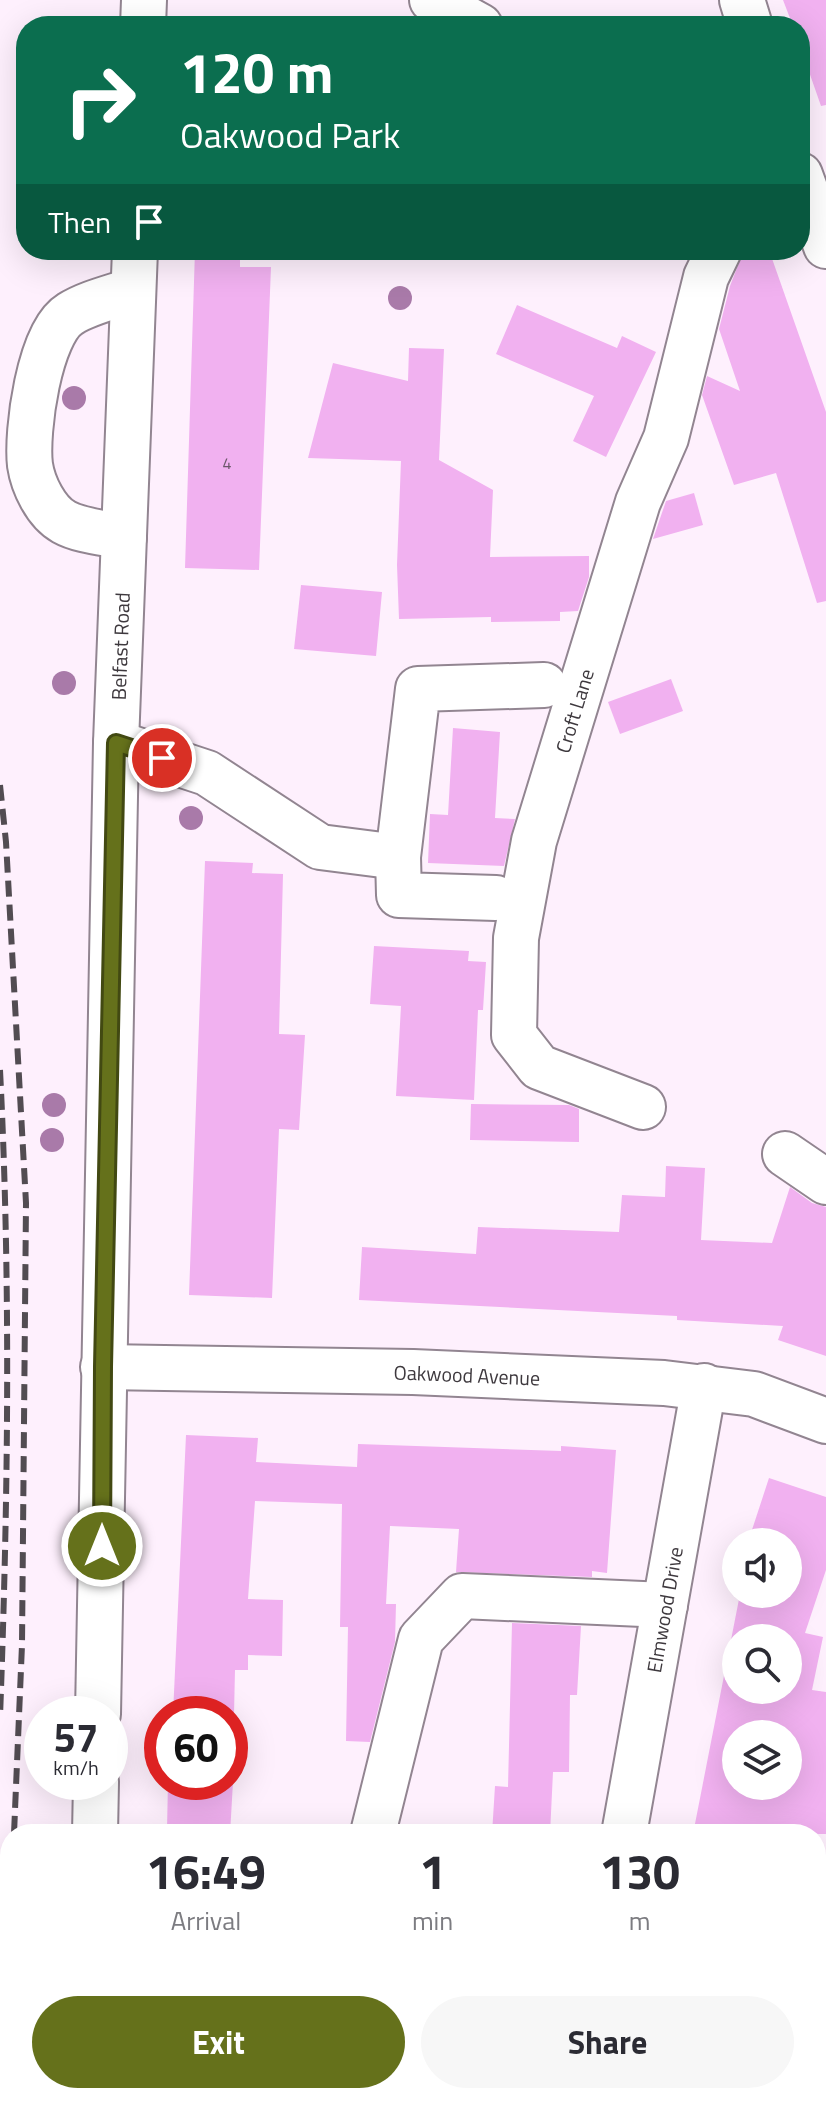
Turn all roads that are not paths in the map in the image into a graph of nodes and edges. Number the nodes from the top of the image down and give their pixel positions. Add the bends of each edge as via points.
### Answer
1 (432, 0) edge
2 (462, 16) edge
3 (810, 207) edge
4 (826, 246) edge
5 (714, 260) edge
6 (134, 270) edge
7 (124, 537) junction
8 (544, 685) dead end
9 (116, 743) junction
10 (398, 857) junction
11 (496, 898) dead end
12 (643, 1107) dead end
13 (785, 1154) dead end
14 (826, 1182) edge
15 (103, 1367) junction
16 (704, 1386) junction
17 (826, 1421) edge
18 (665, 1605) junction
19 (98, 1696) edge
20 (96, 1800) edge
21 (95, 1824) edge
22 (375, 1824) edge
23 (626, 1824) edge

1 - 2 main road
3 - 4 main road
5 - 12 main road, Croft Lane via 666,438 638,502 534,841 516,938 514,1035 539,1067
6 - 7 main road, Belfast Road
6 - 7 main road via 68,314 55,331 38,378 29,441 39,493 63,522
7 - 9 main road, Belfast Road
8 - 10 main road via 418,689
9 - 10 main road via 207,773 320,847
9 - 15 main road, Belfast Road
10 - 11 main road via 399,895
13 - 14 main road
15 - 16 main road, Oakwood Avenue via 413,1372
15 - 19 main road, Belfast Road
16 - 17 main road, Oakwood Avenue via 754,1394
16 - 18 main road, Elmwood Drive
18 - 22 main road via 462,1596 421,1639
18 - 23 main road, Elmwood Drive
20 - 21 main road

